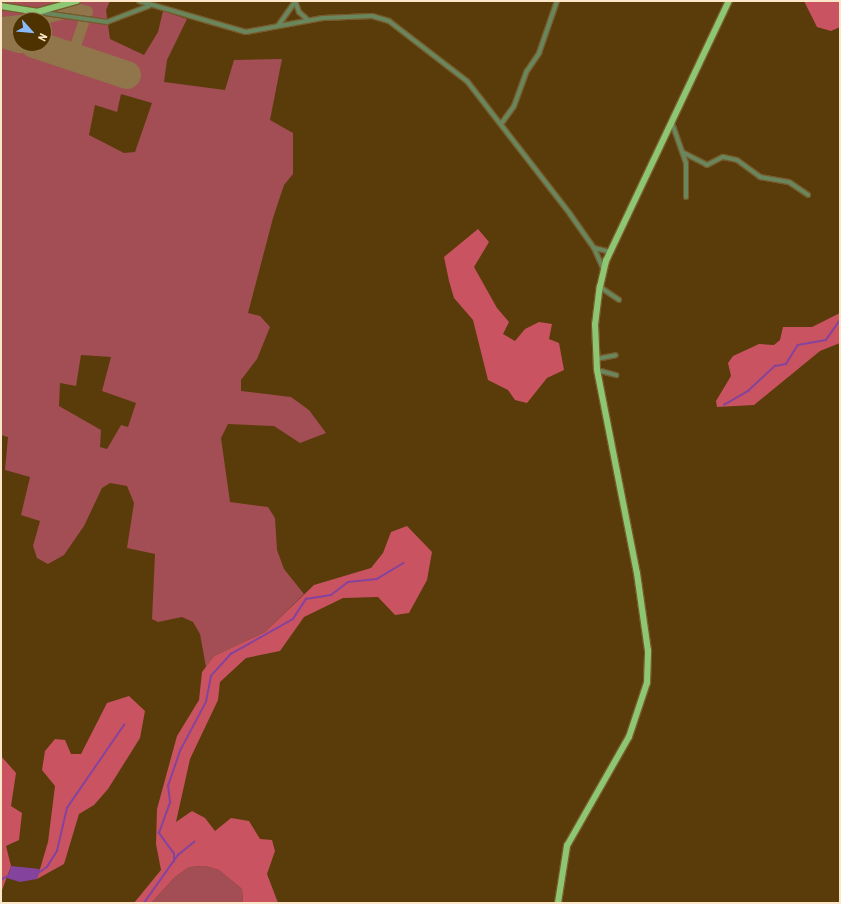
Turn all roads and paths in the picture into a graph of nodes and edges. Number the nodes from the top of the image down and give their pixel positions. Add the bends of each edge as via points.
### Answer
1 (77, 1) edge
2 (139, 1) edge
3 (557, 1) edge
4 (729, 1) edge
5 (295, 2) edge
6 (1, 6) edge
7 (152, 6) junction
8 (37, 12) joint
9 (52, 14) edge
10 (308, 20) junction
11 (278, 27) junction
12 (672, 122) junction
13 (501, 124) junction
14 (682, 152) junction
15 (808, 195) dead end
16 (686, 197) dead end
17 (594, 248) junction
18 (611, 252) junction
19 (604, 270) junction
20 (600, 287) junction
21 (619, 300) dead end
22 (616, 355) dead end
23 (596, 359) junction
24 (597, 370) junction
25 (616, 375) dead end
26 (558, 903) edge

1 - 8 main road
2 - 7 street
3 - 13 street via 539,53 527,71 514,106
4 - 12 main road
5 - 10 street via 299,12
5 - 11 street
6 - 8 main road
7 - 9 street via 108,22
7 - 11 street via 240,31
10 - 11 street
10 - 13 street via 372,16 389,21 467,81
12 - 14 street
12 - 18 main road
13 - 17 street
14 - 15 street via 707,165 723,157 737,160 760,177 789,182
14 - 16 street
17 - 18 street
17 - 19 street
18 - 19 main road
19 - 20 main road
20 - 21 street
20 - 23 main road
22 - 23 street
23 - 24 main road
24 - 25 street
24 - 26 main road via 622,485 639,590 648,651 647,683 629,738 569,841

